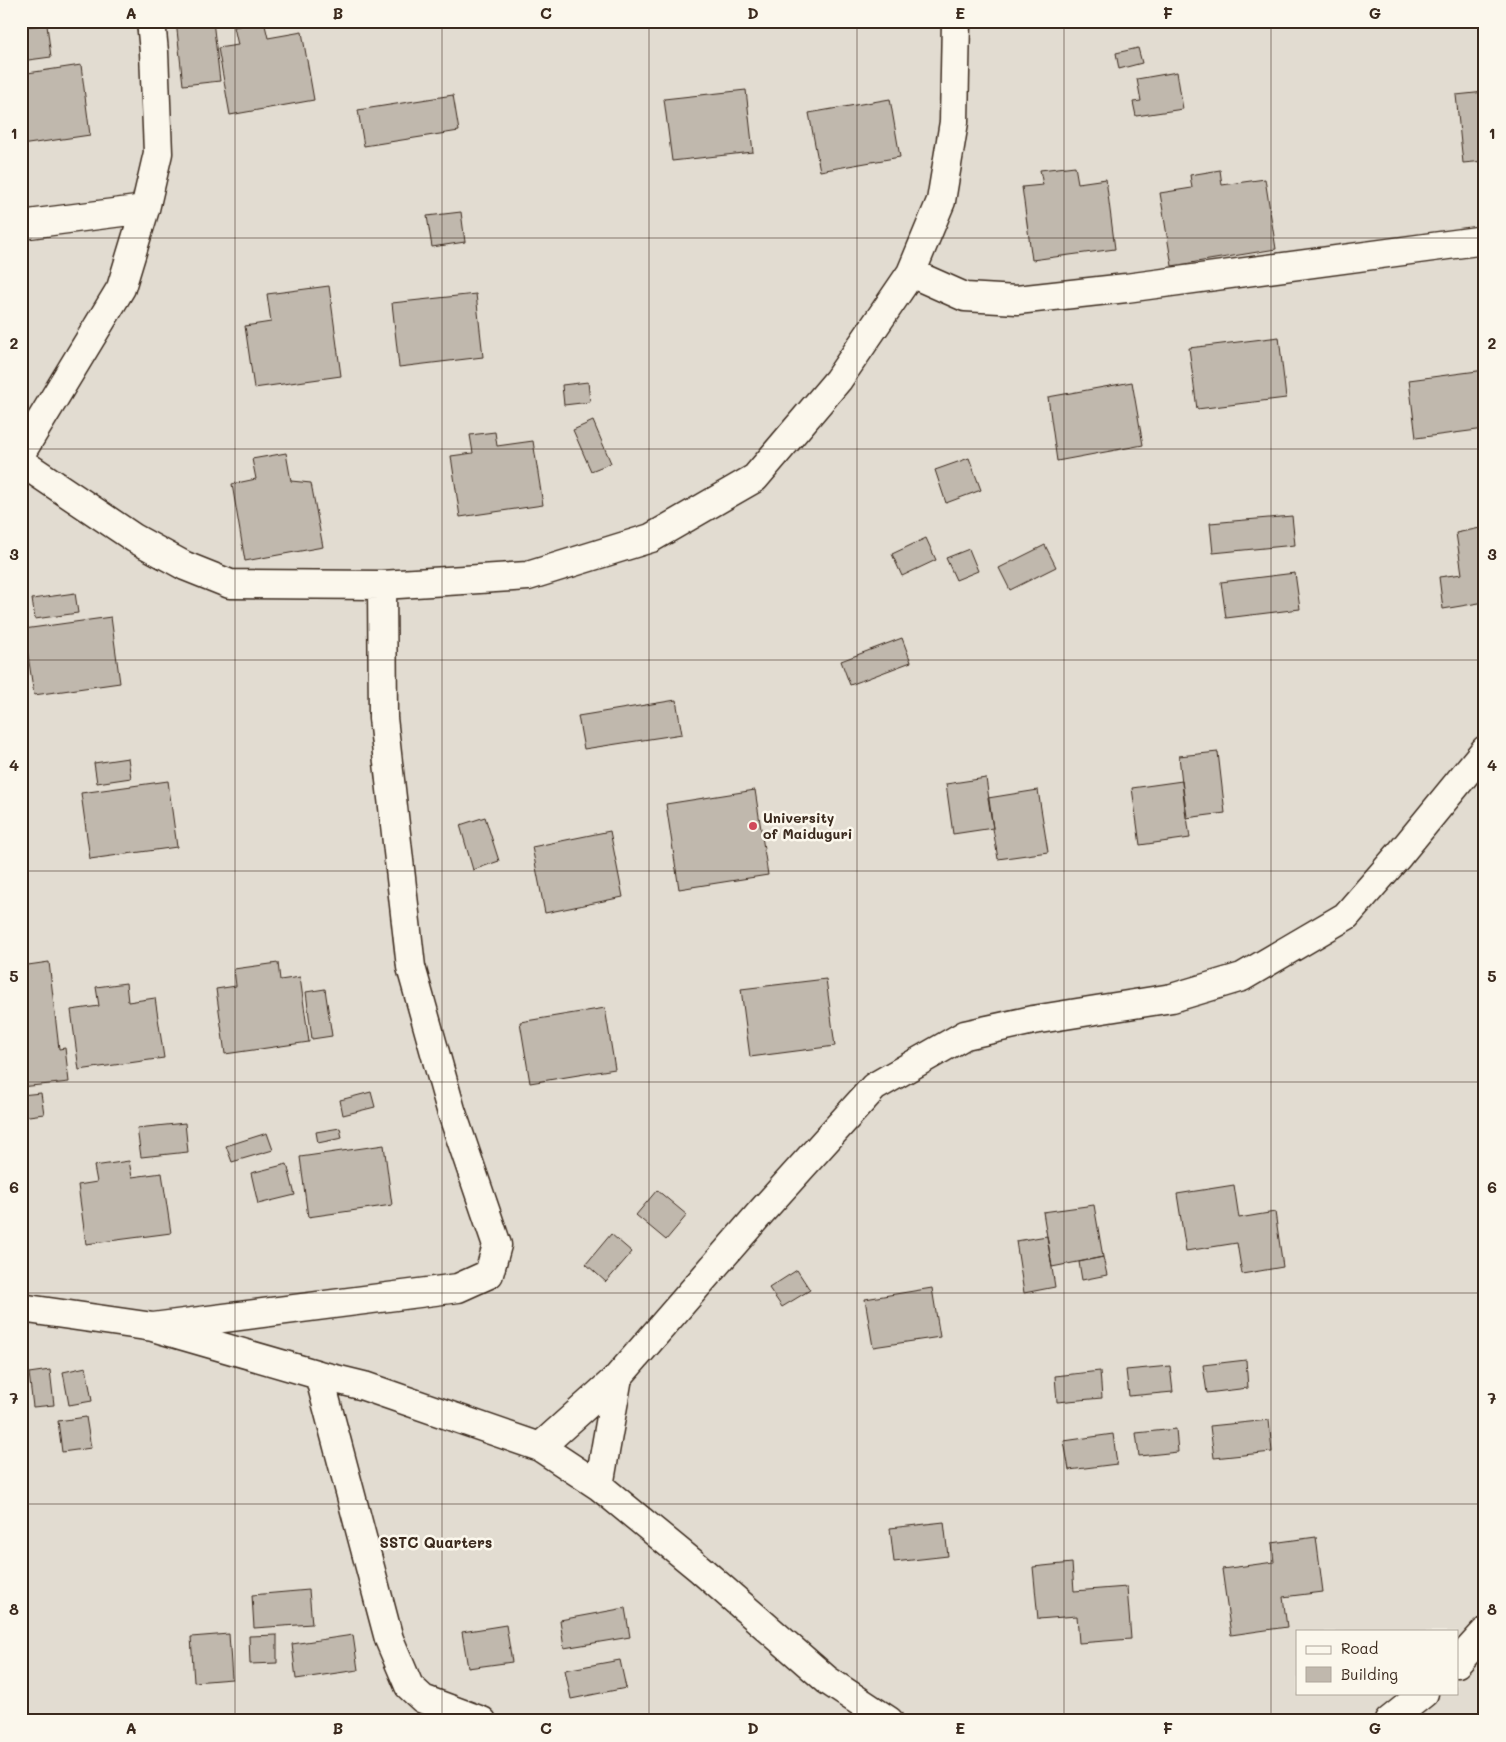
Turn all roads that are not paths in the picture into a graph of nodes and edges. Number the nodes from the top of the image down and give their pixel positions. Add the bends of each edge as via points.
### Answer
1 (151, 21) edge
2 (956, 21) edge
3 (145, 209) junction
4 (21, 225) edge
5 (1485, 240) edge
6 (911, 273) junction
7 (21, 453) edge
8 (21, 462) edge
9 (382, 585) junction
10 (1485, 750) edge
11 (21, 1308) edge
12 (153, 1327) junction
13 (320, 1375) junction
14 (618, 1377) junction
15 (540, 1447) junction
16 (599, 1486) junction
17 (1485, 1632) edge
18 (1458, 1662) edge
19 (1423, 1694) edge
20 (482, 1721) edge
21 (890, 1721) edge
22 (1389, 1721) edge

1 - 3 street via 158,153
2 - 6 street via 954,122 941,201
3 - 4 street
3 - 7 street via 121,288
5 - 6 street via 1016,300 965,297
6 - 9 street via 838,380 755,478 651,538 528,576
8 - 9 street via 134,538 185,566 230,584
9 - 12 street via 383,718 411,967 450,1110 497,1245 489,1274 458,1288
10 - 14 street via 1346,916 1242,977 1172,998 1033,1020 965,1035 874,1087
11 - 12 street
12 - 13 street
13 - 15 street via 364,1386
13 - 20 street via 389,1639 409,1686 423,1699
14 - 15 street
14 - 16 street
15 - 16 street
16 - 21 street via 827,1680
17 - 18 street
19 - 22 street

